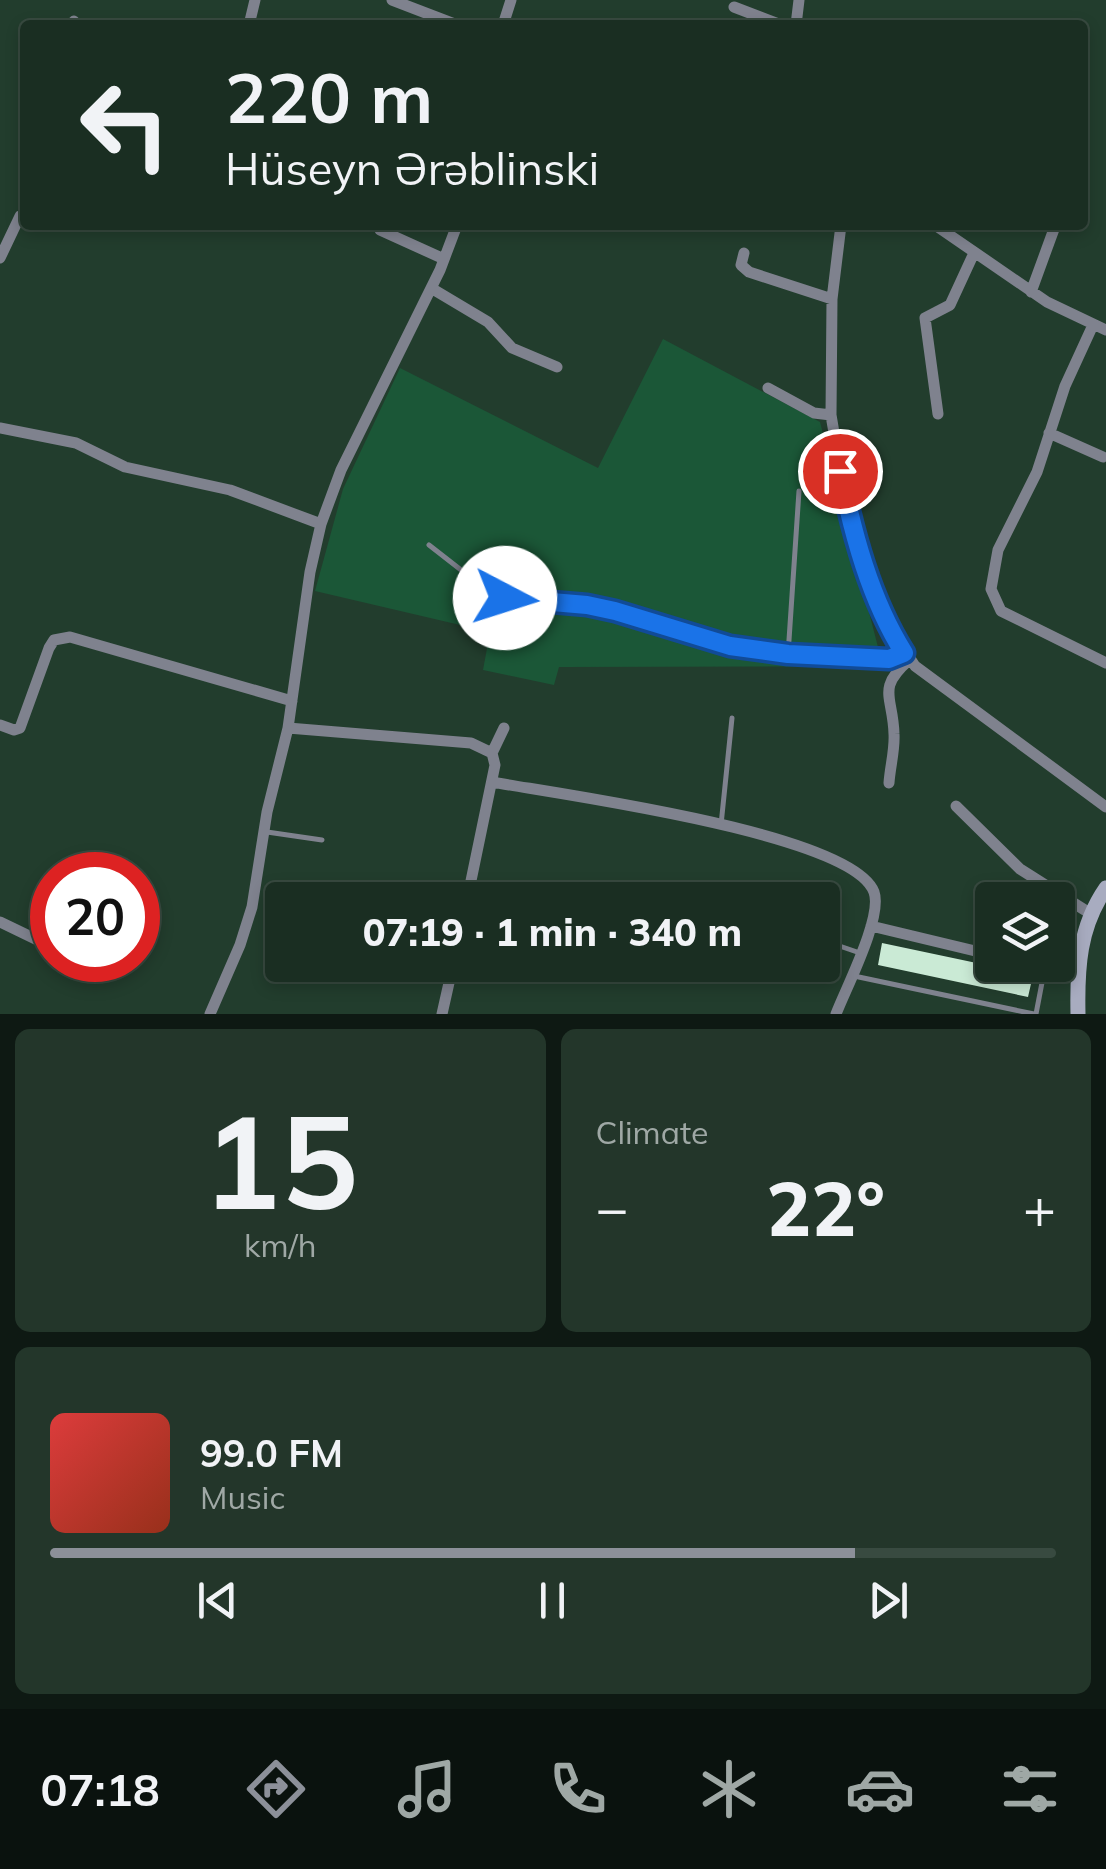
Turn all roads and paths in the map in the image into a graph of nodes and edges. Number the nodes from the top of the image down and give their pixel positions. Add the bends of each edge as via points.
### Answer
1 (392, 0) edge
2 (734, 8) dead end
3 (443, 20) edge
4 (768, 20) edge
5 (20, 216) dead end
6 (380, 230) dead end
7 (455, 230) edge
8 (839, 230) edge
9 (942, 230) edge
10 (1054, 230) edge
11 (744, 253) dead end
12 (974, 253) junction
13 (0, 258) edge
14 (444, 259) junction
15 (432, 288) junction
16 (1031, 292) junction
17 (832, 299) junction
18 (1093, 324) junction
19 (1106, 330) edge
20 (556, 368) dead end
21 (768, 388) dead end
22 (938, 414) dead end
23 (831, 415) junction
24 (0, 428) edge
25 (1049, 433) junction
26 (1103, 457) dead end
27 (799, 491) dead end
28 (321, 524) junction
29 (429, 545) dead end
30 (788, 654) junction
31 (907, 657) junction
32 (1106, 663) edge
33 (292, 702) junction
34 (732, 718) dead end
35 (0, 725) edge
36 (288, 728) junction
37 (504, 728) dead end
38 (492, 753) junction
39 (492, 782) junction
40 (888, 783) dead end
41 (956, 806) dead end
42 (1106, 807) edge
43 (721, 825) junction
44 (264, 831) junction
45 (322, 840) dead end
46 (472, 882) edge
47 (1104, 895) edge
48 (1091, 914) junction
49 (0, 922) edge
50 (871, 926) junction
51 (30, 936) edge
52 (840, 946) edge
53 (975, 951) edge
54 (860, 953) junction
55 (1075, 971) edge
56 (1078, 971) junction
57 (850, 975) junction
58 (449, 982) edge
59 (1038, 982) edge
60 (210, 1014) edge
61 (442, 1014) edge
62 (836, 1014) edge
63 (1035, 1014) edge
64 (1078, 1014) edge

1 - 3 street
2 - 4 street
5 - 13 street
6 - 14 street
7 - 14 street
8 - 17 street
9 - 12 street
10 - 16 street
11 - 17 street via 741,265 749,272
12 - 16 street
12 - 22 street via 950,305 926,318
14 - 15 street
15 - 20 street via 488,322 512,348
15 - 28 street via 351,448
16 - 18 street
17 - 23 street
18 - 19 street
18 - 25 street
21 - 23 street
23 - 31 street via 872,590
24 - 28 street via 76,443 137,471 230,490
25 - 26 street
25 - 32 street via 998,550 991,588 1001,611
27 - 30 lane
28 - 33 street
29 - 30 lane via 505,598 587,605 706,641
30 - 31 lane
31 - 40 street via 888,685 894,735
31 - 42 street
33 - 35 street via 70,637 48,648 20,728
33 - 36 street
34 - 43 lane
36 - 38 street via 471,744
36 - 44 street
37 - 38 street
38 - 39 street
39 - 43 street
39 - 46 street
41 - 48 street via 1020,869
43 - 50 street via 792,842 852,868 875,894
44 - 45 lane
44 - 60 street via 252,908
47 - 48 street
48 - 56 street
49 - 51 street
50 - 53 street
50 - 54 street
52 - 54 lane
54 - 57 street
55 - 56 street
56 - 64 street
57 - 62 street
57 - 63 lane
58 - 61 street
59 - 63 lane

